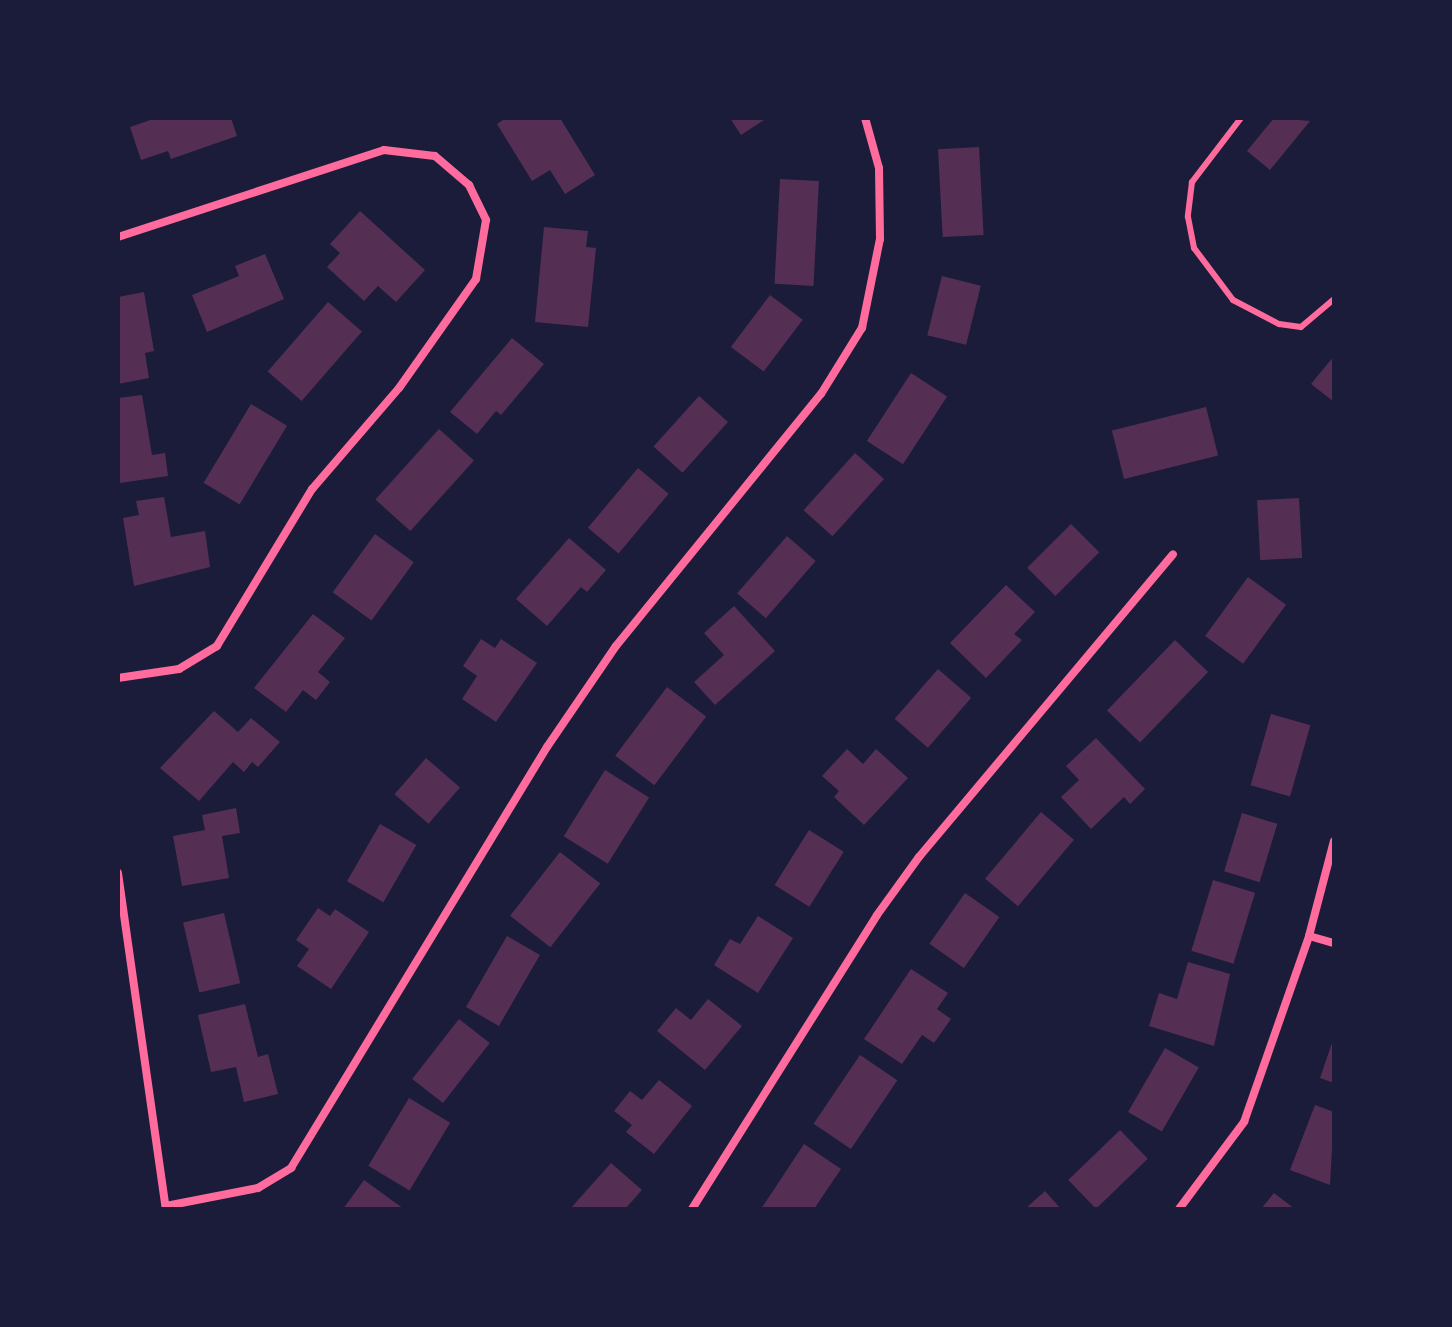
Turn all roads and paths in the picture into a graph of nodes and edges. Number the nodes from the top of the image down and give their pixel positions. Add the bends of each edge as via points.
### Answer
1 (865, 118) edge
2 (1241, 118) edge
3 (118, 237) edge
4 (1334, 299) edge
5 (1173, 554) dead end
6 (118, 678) edge
7 (1334, 841) edge
8 (118, 873) edge
9 (1309, 936) junction
10 (1334, 943) edge
11 (166, 1208) edge
12 (692, 1209) edge
13 (1179, 1209) edge

1 - 11 street via 879,168 880,239 862,328 821,394 616,646 555,735 291,1168 258,1188
2 - 4 lane via 1192,182 1188,217 1194,248 1233,300 1279,324 1301,327
3 - 6 street via 384,150 435,156 469,185 486,220 476,279 399,388 312,489 217,646 179,669
5 - 12 street via 919,857
7 - 9 street
8 - 11 street
9 - 10 street
9 - 13 street via 1244,1122

